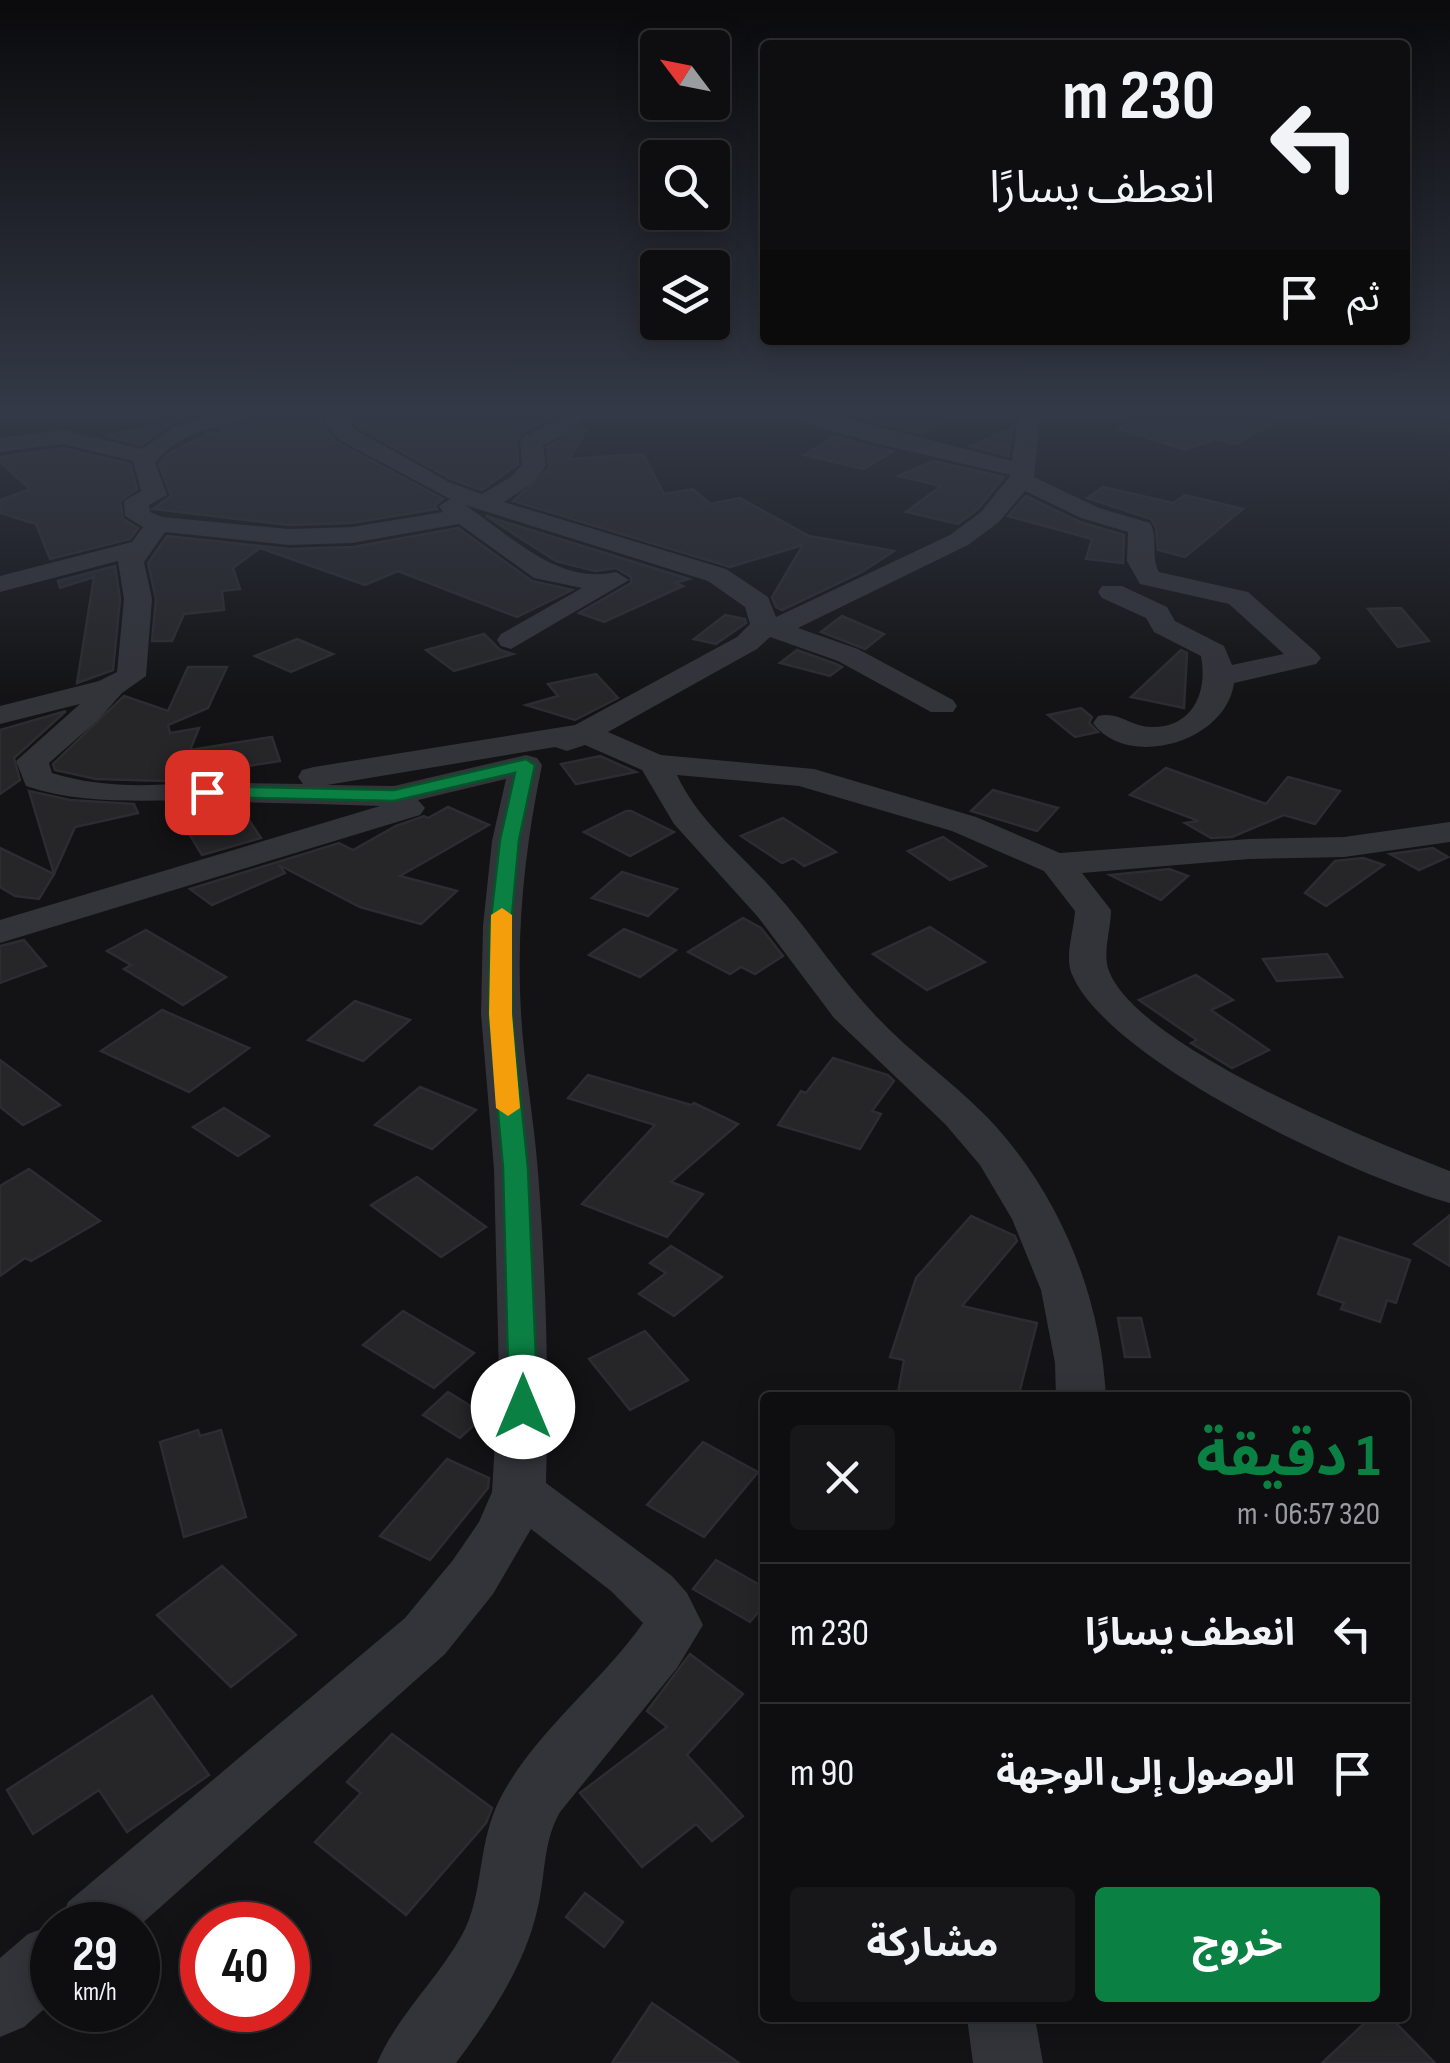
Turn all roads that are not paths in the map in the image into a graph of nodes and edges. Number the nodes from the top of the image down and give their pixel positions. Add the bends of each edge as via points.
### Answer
1 (137, 504) edge
2 (467, 504) edge
3 (468, 504) edge
4 (469, 504) edge
5 (1000, 504) edge
6 (1075, 504) edge
7 (158, 524) junction
8 (140, 548) junction
9 (651, 554) junction
10 (0, 560) edge
11 (41, 572) junction
12 (0, 584) edge
13 (607, 585) junction
14 (1112, 592) dead end
15 (770, 627) junction
16 (511, 640) dead end
17 (1220, 677) junction
18 (110, 688) junction
19 (942, 706) dead end
20 (0, 715) edge
21 (1109, 723) dead end
22 (584, 733) junction
23 (654, 764) junction
24 (526, 765) junction
25 (207, 792) junction
26 (1450, 832) edge
27 (1056, 864) junction
28 (0, 932) edge
29 (1450, 1188) edge
30 (1081, 1392) edge
31 (519, 1492) junction
32 (118, 1902) edge
33 (30, 1977) edge
34 (0, 2003) edge
35 (1002, 2022) edge
36 (412, 2063) edge
37 (1008, 2063) edge

1 - 7 street via 140,519
2 - 7 street via 352,535 288,537
3 - 13 street via 544,572
4 - 9 street
5 - 15 street via 959,540
6 - 17 street via 1142,528 1140,561 1149,578 1238,598 1306,658
7 - 8 street
8 - 11 street
8 - 18 street via 130,566 138,599 134,671
9 - 13 street
9 - 15 street via 731,582 758,603
10 - 11 street
11 - 12 street
13 - 16 street
14 - 17 street via 1214,652
15 - 19 street via 848,655
15 - 22 street
17 - 21 street via 1219,697 1201,720 1167,739 1134,737
18 - 20 street
18 - 25 street via 108,698 32,761 38,779 76,792
22 - 23 street
22 - 24 street
22 - 25 street
23 - 27 street via 818,780 964,824
23 - 30 street via 683,814 861,1024 992,1152 1026,1206 1073,1308
24 - 25 street via 394,796
24 - 28 street via 460,792
24 - 31 street via 501,926 500,1014 516,1168 523,1356
26 - 27 street via 1344,847
27 - 29 street via 1093,910 1089,970 1119,1012 1224,1084 1304,1128
31 - 32 street via 473,1578 424,1636
31 - 36 street via 630,1573 672,1612 674,1625 568,1752 522,1819 509,1860 505,1911 486,1958
33 - 34 street
35 - 37 street

